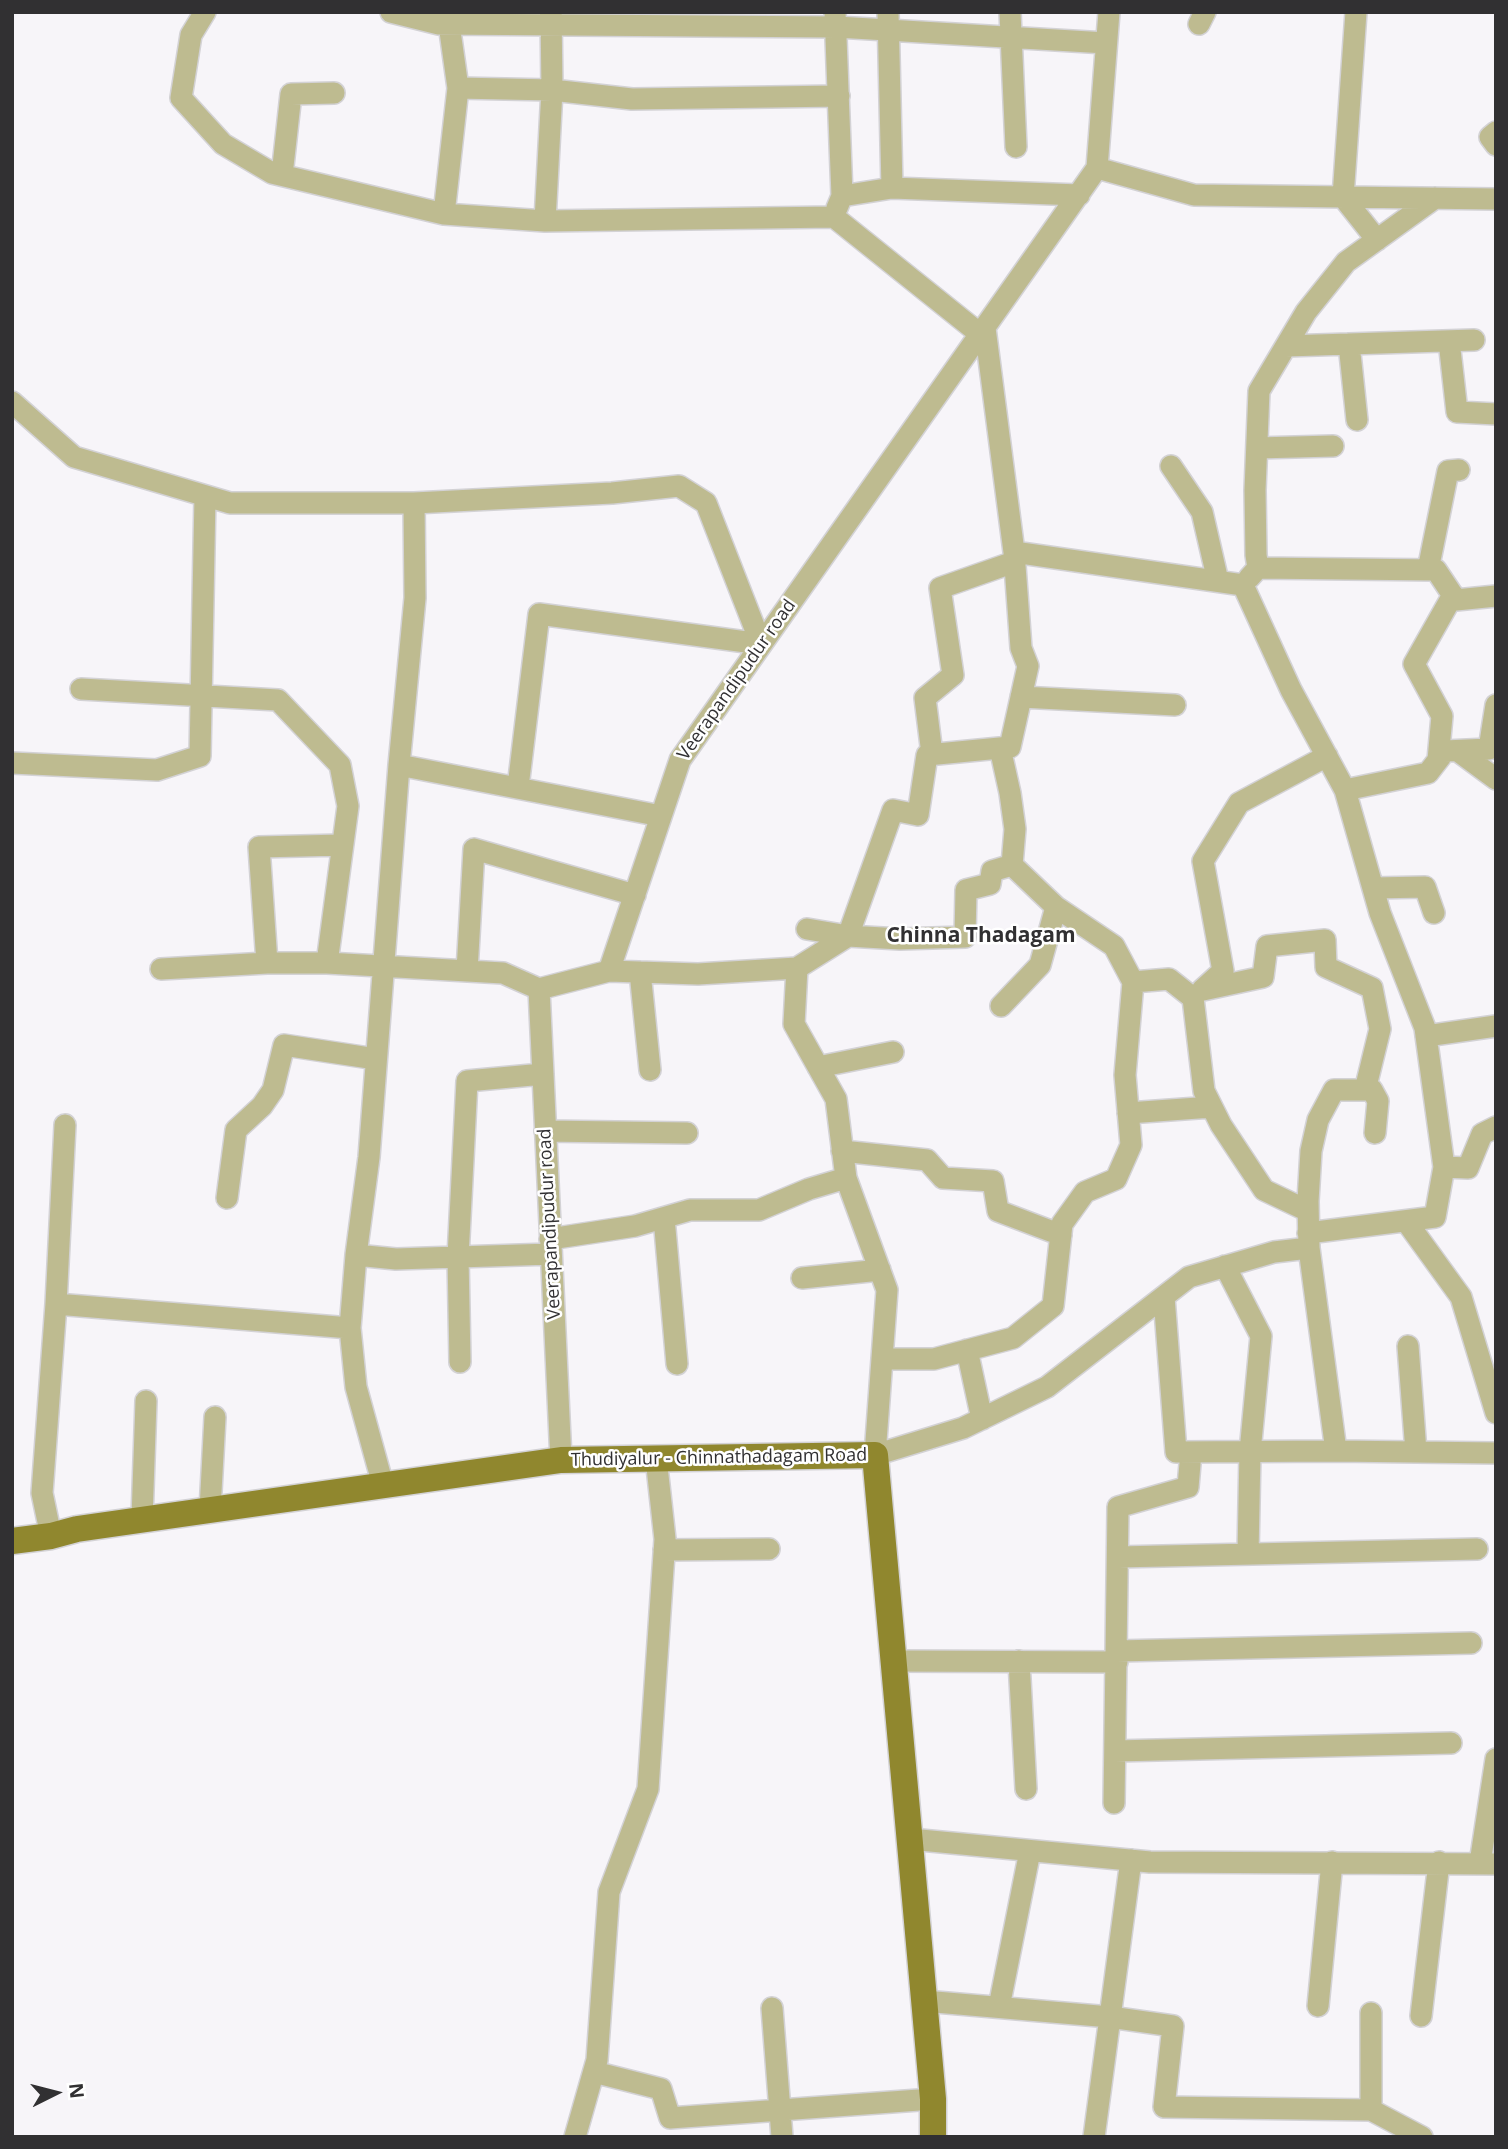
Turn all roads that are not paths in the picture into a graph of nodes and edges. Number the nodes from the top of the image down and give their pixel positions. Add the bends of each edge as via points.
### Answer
1 (205, 12) edge
2 (391, 12) edge
3 (1010, 12) edge
4 (1108, 12) edge
5 (1356, 12) edge
6 (551, 18) edge
7 (659, 18) edge
8 (755, 19) edge
9 (441, 20) edge
10 (836, 20) edge
11 (888, 21) edge
12 (1011, 37) junction
13 (1106, 43) junction
14 (458, 88) junction
15 (552, 90) junction
16 (334, 93) dead end
17 (839, 96) junction
18 (1496, 132) edge
19 (1496, 145) edge
20 (1016, 147) dead end
21 (1097, 168) junction
22 (282, 175) junction
23 (892, 188) junction
24 (1079, 195) junction
25 (842, 196) junction
26 (1343, 197) junction
27 (1435, 198) junction
28 (1496, 199) edge
29 (444, 214) junction
30 (834, 217) junction
31 (545, 221) junction
32 (1377, 240) junction
33 (983, 331) junction
34 (1474, 340) dead end
35 (1449, 341) junction
36 (1349, 344) junction
37 (1286, 346) junction
38 (12, 402) edge
39 (1496, 414) edge
40 (1357, 420) dead end
41 (1333, 446) dead end
42 (1256, 448) junction
43 (1171, 466) dead end
44 (1459, 470) dead end
45 (205, 496) junction
46 (414, 503) junction
47 (1014, 557) junction
48 (1258, 568) junction
49 (1428, 570) junction
50 (1218, 581) junction
51 (1243, 585) junction
52 (1453, 595) junction
53 (1496, 596) edge
54 (761, 644) junction
55 (81, 689) dead end
56 (201, 696) junction
57 (1021, 697) junction
58 (1175, 705) dead end
59 (1495, 711) edge
60 (1000, 748) junction
61 (1458, 751) junction
62 (932, 754) junction
63 (1327, 756) junction
64 (1438, 760) junction
65 (12, 763) edge
66 (399, 765) junction
67 (1496, 779) edge
68 (518, 787) junction
69 (1345, 790) junction
70 (661, 816) junction
71 (342, 845) junction
72 (1012, 864) junction
73 (1373, 888) junction
74 (635, 895) junction
75 (1056, 906) junction
76 (1433, 913) dead end
77 (807, 929) dead end
78 (848, 936) junction
79 (267, 963) junction
80 (327, 963) junction
81 (383, 966) junction
82 (797, 968) junction
83 (161, 969) dead end
84 (467, 971) junction
85 (609, 971) junction
86 (640, 972) junction
87 (1133, 982) junction
88 (539, 989) junction
89 (1198, 994) junction
90 (1001, 1006) dead end
91 (1496, 1026) edge
92 (1426, 1037) junction
93 (893, 1052) dead end
94 (376, 1059) junction
95 (818, 1067) junction
96 (650, 1070) dead end
97 (542, 1074) junction
98 (1365, 1090) junction
99 (1212, 1107) junction
100 (1128, 1113) junction
101 (65, 1125) dead end
102 (1496, 1127) edge
103 (545, 1131) junction
104 (687, 1133) dead end
105 (1375, 1133) dead end
106 (842, 1151) junction
107 (1444, 1167) junction
108 (846, 1178) junction
109 (227, 1198) dead end
110 (664, 1218) junction
111 (1406, 1221) junction
112 (1308, 1231) junction
113 (1061, 1235) junction
114 (551, 1246) junction
115 (356, 1255) junction
116 (458, 1257) junction
117 (1225, 1266) junction
118 (880, 1269) junction
119 (802, 1278) dead end
120 (1164, 1297) junction
121 (56, 1304) junction
122 (350, 1328) junction
123 (1408, 1346) dead end
124 (967, 1350) junction
125 (882, 1359) junction
126 (460, 1362) dead end
127 (677, 1364) dead end
128 (146, 1401) dead end
129 (1496, 1413) edge
130 (215, 1417) dead end
131 (982, 1419) junction
132 (1336, 1451) junction
133 (1191, 1452) junction
134 (1250, 1452) junction
135 (1416, 1452) junction
136 (1496, 1453) edge
137 (876, 1455) junction
138 (656, 1458) junction
139 (561, 1460) junction
140 (383, 1485) junction
141 (210, 1510) junction
142 (142, 1519) junction
143 (51, 1536) junction
144 (12, 1541) edge
145 (664, 1549) junction
146 (769, 1549) dead end
147 (1477, 1549) dead end
148 (1248, 1554) junction
149 (1118, 1557) junction
150 (1471, 1643) dead end
151 (1117, 1656) junction
152 (894, 1661) junction
153 (1019, 1661) junction
154 (1451, 1744) dead end
155 (1115, 1751) junction
156 (1496, 1759) edge
157 (1026, 1789) dead end
158 (1114, 1803) dead end
159 (910, 1839) junction
160 (1030, 1850) junction
161 (1130, 1860) junction
162 (1332, 1862) junction
163 (1438, 1862) junction
164 (1488, 1863) edge
165 (924, 2001) junction
166 (1318, 2006) dead end
167 (999, 2007) junction
168 (772, 2008) dead end
169 (1371, 2013) dead end
170 (1421, 2016) dead end
171 (1110, 2017) junction
172 (594, 2072) junction
173 (933, 2098) junction
174 (780, 2110) junction
175 (1371, 2110) junction
176 (670, 2127) edge
177 (575, 2137) edge
178 (782, 2137) edge
179 (933, 2137) edge
180 (1094, 2137) edge
181 (1422, 2137) edge

1 - 22 street via 191,35 181,98 223,144
2 - 9 street
3 - 12 street
4 - 13 street, Veerapandipudur road
5 - 26 street
6 - 7 street
6 - 9 street
6 - 15 street
7 - 8 street
8 - 10 street
9 - 14 street
10 - 11 street
10 - 17 street
11 - 12 street
11 - 23 street
12 - 13 street
12 - 20 street
13 - 21 street, Veerapandipudur road
14 - 15 street
14 - 29 street
15 - 17 street via 632,99
15 - 31 street
16 - 22 street via 291,94
17 - 25 street
18 - 19 street via 1490,137
21 - 24 street, Veerapandipudur road
21 - 26 street via 1194,195
22 - 29 street
23 - 24 street
23 - 25 street
24 - 33 street, Veerapandipudur road
25 - 30 street
26 - 27 street
26 - 32 street
27 - 28 street
27 - 32 street
29 - 31 street
30 - 31 street
30 - 33 street
32 - 37 street via 1346,262
33 - 47 street
33 - 54 street, Veerapandipudur road
34 - 35 street
35 - 36 street
35 - 39 street via 1457,412
36 - 37 street
36 - 40 street
37 - 42 street via 1259,391
38 - 45 street via 74,457
41 - 42 street
42 - 48 street
43 - 50 street via 1202,512
44 - 49 street via 1448,471
45 - 46 street via 230,503
45 - 56 street
46 - 54 street via 612,494 679,486 706,503
46 - 66 street via 415,598
47 - 50 street
47 - 57 street via 1021,648 1028,666
47 - 62 street via 940,588 953,675 925,698
48 - 49 street
48 - 51 street
49 - 52 street via 1436,570
50 - 51 street
51 - 63 street
52 - 53 street via 1456,600
52 - 64 street via 1414,663 1442,716
54 - 68 street via 539,614
54 - 70 street, Veerapandipudur road via 680,760
55 - 56 street
56 - 65 street via 200,756 158,770
56 - 71 street via 278,700 340,765 348,806
57 - 58 street
57 - 60 street via 1010,747
59 - 61 street via 1489,749
60 - 62 street
60 - 72 street via 1015,830
61 - 64 street via 1446,751
61 - 67 street
62 - 78 street via 927,755 918,815 893,810
63 - 69 street
63 - 89 street via 1239,803 1203,861 1223,971
64 - 69 street via 1428,773
66 - 68 street
66 - 81 street
68 - 70 street
69 - 73 street
70 - 74 street, Veerapandipudur road
71 - 79 street via 259,847
71 - 80 street
72 - 75 street
72 - 78 street via 992,871 990,884 966,891 965,937
73 - 76 street via 1425,887
73 - 92 street
74 - 84 street via 474,849
74 - 85 street, Veerapandipudur road
75 - 87 street via 1114,946
75 - 90 street via 1040,965
77 - 78 street
78 - 82 street
79 - 80 street
79 - 83 street
80 - 81 street
81 - 84 street
81 - 94 street
82 - 86 street
82 - 95 street via 794,1024
84 - 88 street via 503,973
85 - 86 street
85 - 88 street
86 - 96 street
87 - 89 street via 1169,979
87 - 100 street via 1125,1075
88 - 97 street, Veerapandipudur road
89 - 98 street via 1263,977 1267,946 1325,940 1326,967 1373,988 1380,1029
89 - 99 street via 1203,1091
91 - 92 street
92 - 107 street
93 - 95 street
94 - 109 street via 284,1045 272,1090 236,1130
94 - 115 street
95 - 106 street via 836,1099
97 - 103 street, Veerapandipudur road
97 - 116 street via 467,1081
98 - 105 street via 1371,1090 1378,1101
98 - 112 street via 1334,1090 1318,1120 1311,1151
99 - 100 street
99 - 112 street via 1264,1190
100 - 113 street via 1131,1145 1116,1179 1085,1192 1062,1224
101 - 121 street
102 - 107 street via 1482,1134 1468,1168
103 - 104 street
103 - 114 street, Veerapandipudur road
106 - 108 street
106 - 113 street via 927,1160 943,1178 993,1181 998,1211
107 - 111 street via 1435,1217
108 - 110 street via 760,1210 690,1210
108 - 118 street
110 - 114 street
110 - 127 street
111 - 112 street
111 - 129 street via 1461,1297
112 - 117 street via 1274,1252
112 - 132 street
113 - 124 street via 1054,1306 1013,1338
114 - 116 street
114 - 139 street, Veerapandipudur road
115 - 116 street
115 - 122 street
116 - 126 street
117 - 120 street via 1189,1277
117 - 134 street via 1261,1336
118 - 119 street
118 - 125 street via 887,1290
120 - 131 street via 1046,1388
120 - 133 street via 1176,1452
121 - 122 street
121 - 143 street via 42,1493
122 - 140 street via 356,1387
123 - 135 street
124 - 125 street via 934,1359
124 - 131 street
125 - 137 street
128 - 142 street
130 - 141 street
131 - 137 street
132 - 134 street
132 - 135 street
133 - 134 street
133 - 149 street via 1188,1487 1118,1507
134 - 148 street
135 - 136 street
137 - 138 main road, Thudiyalur - Chinnathadagam Road
137 - 152 main road, Thudiyalur - Chinnathadagam Road
138 - 139 main road, Thudiyalur - Chinnathadagam Road
138 - 145 street
139 - 140 main road, Thudiyalur - Chinnathadagam Road
140 - 141 main road, Thudiyalur - Chinnathadagam Road
141 - 142 main road, Thudiyalur - Chinnathadagam Road
142 - 143 main road, Thudiyalur - Chinnathadagam Road
143 - 144 main road, Thudiyalur - Chinnathadagam Road
145 - 146 street
145 - 172 street via 648,1789 609,1892
147 - 148 street
148 - 149 street
149 - 151 street
150 - 151 street
151 - 153 street
151 - 155 street
152 - 153 street
152 - 159 main road, Thudiyalur - Chinnathadagam Road
153 - 157 street
154 - 155 street
155 - 158 street
156 - 164 street
159 - 160 street
159 - 165 main road, Thudiyalur - Chinnathadagam Road
160 - 161 street
160 - 167 street
161 - 162 street
161 - 171 street
162 - 163 street
162 - 166 street
163 - 164 street
163 - 170 street
165 - 167 street
165 - 173 main road, Thudiyalur - Chinnathadagam Road
167 - 171 street
168 - 174 street
169 - 175 street
171 - 175 street via 1174,2026 1164,2107
171 - 180 street
172 - 176 street via 662,2089
172 - 177 street
173 - 174 street
173 - 179 main road, Thudiyalur - Chinnathadagam Road
174 - 176 street
174 - 178 street
175 - 181 street

